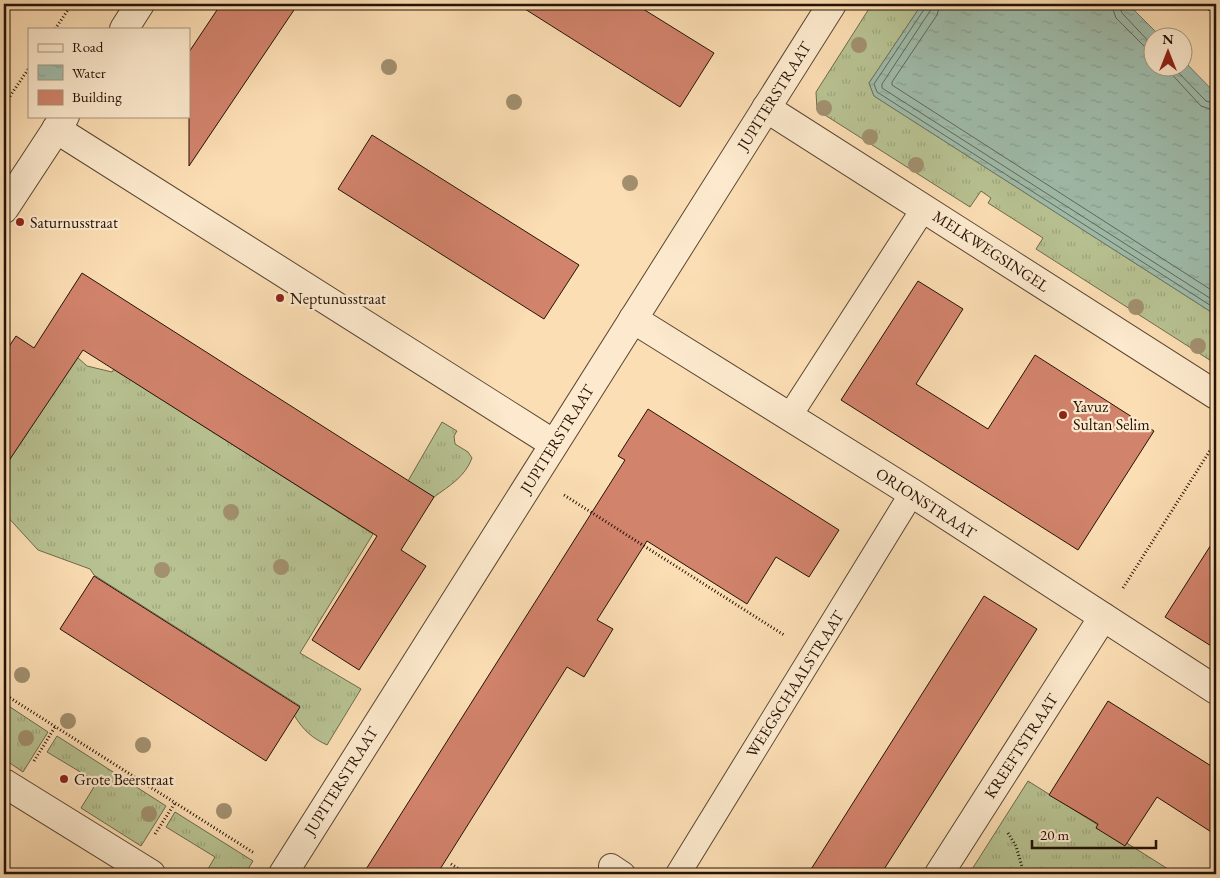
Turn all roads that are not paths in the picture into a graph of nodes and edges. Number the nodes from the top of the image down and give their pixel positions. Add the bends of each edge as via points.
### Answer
1 (140, 4) edge
2 (832, 4) edge
3 (125, 28) edge
4 (766, 108) junction
5 (60, 123) edge
6 (924, 208) junction
7 (4, 209) edge
8 (633, 319) junction
9 (1216, 395) edge
10 (789, 417) junction
11 (554, 444) junction
12 (912, 493) junction
13 (1103, 618) junction
14 (1216, 690) edge
15 (4, 783) edge
16 (283, 873) edge
17 (151, 874) edge
18 (678, 874) edge
19 (938, 874) edge

1 - 3 street
2 - 4 street, JUPITERSTRAAT
4 - 6 street, MELKWEGSINGEL
4 - 8 street, JUPITERSTRAAT
5 - 7 street
5 - 11 street
6 - 9 street, MELKWEGSINGEL
6 - 10 lane
8 - 10 street, ORIONSTRAAT
8 - 11 street, JUPITERSTRAAT
10 - 12 street, ORIONSTRAAT
11 - 16 street, JUPITERSTRAAT
12 - 13 street, ORIONSTRAAT
12 - 18 lane, WEEGSCHAALSTRAAT
13 - 14 street, ORIONSTRAAT
13 - 19 street, KREEFTSTRAAT
15 - 17 street

